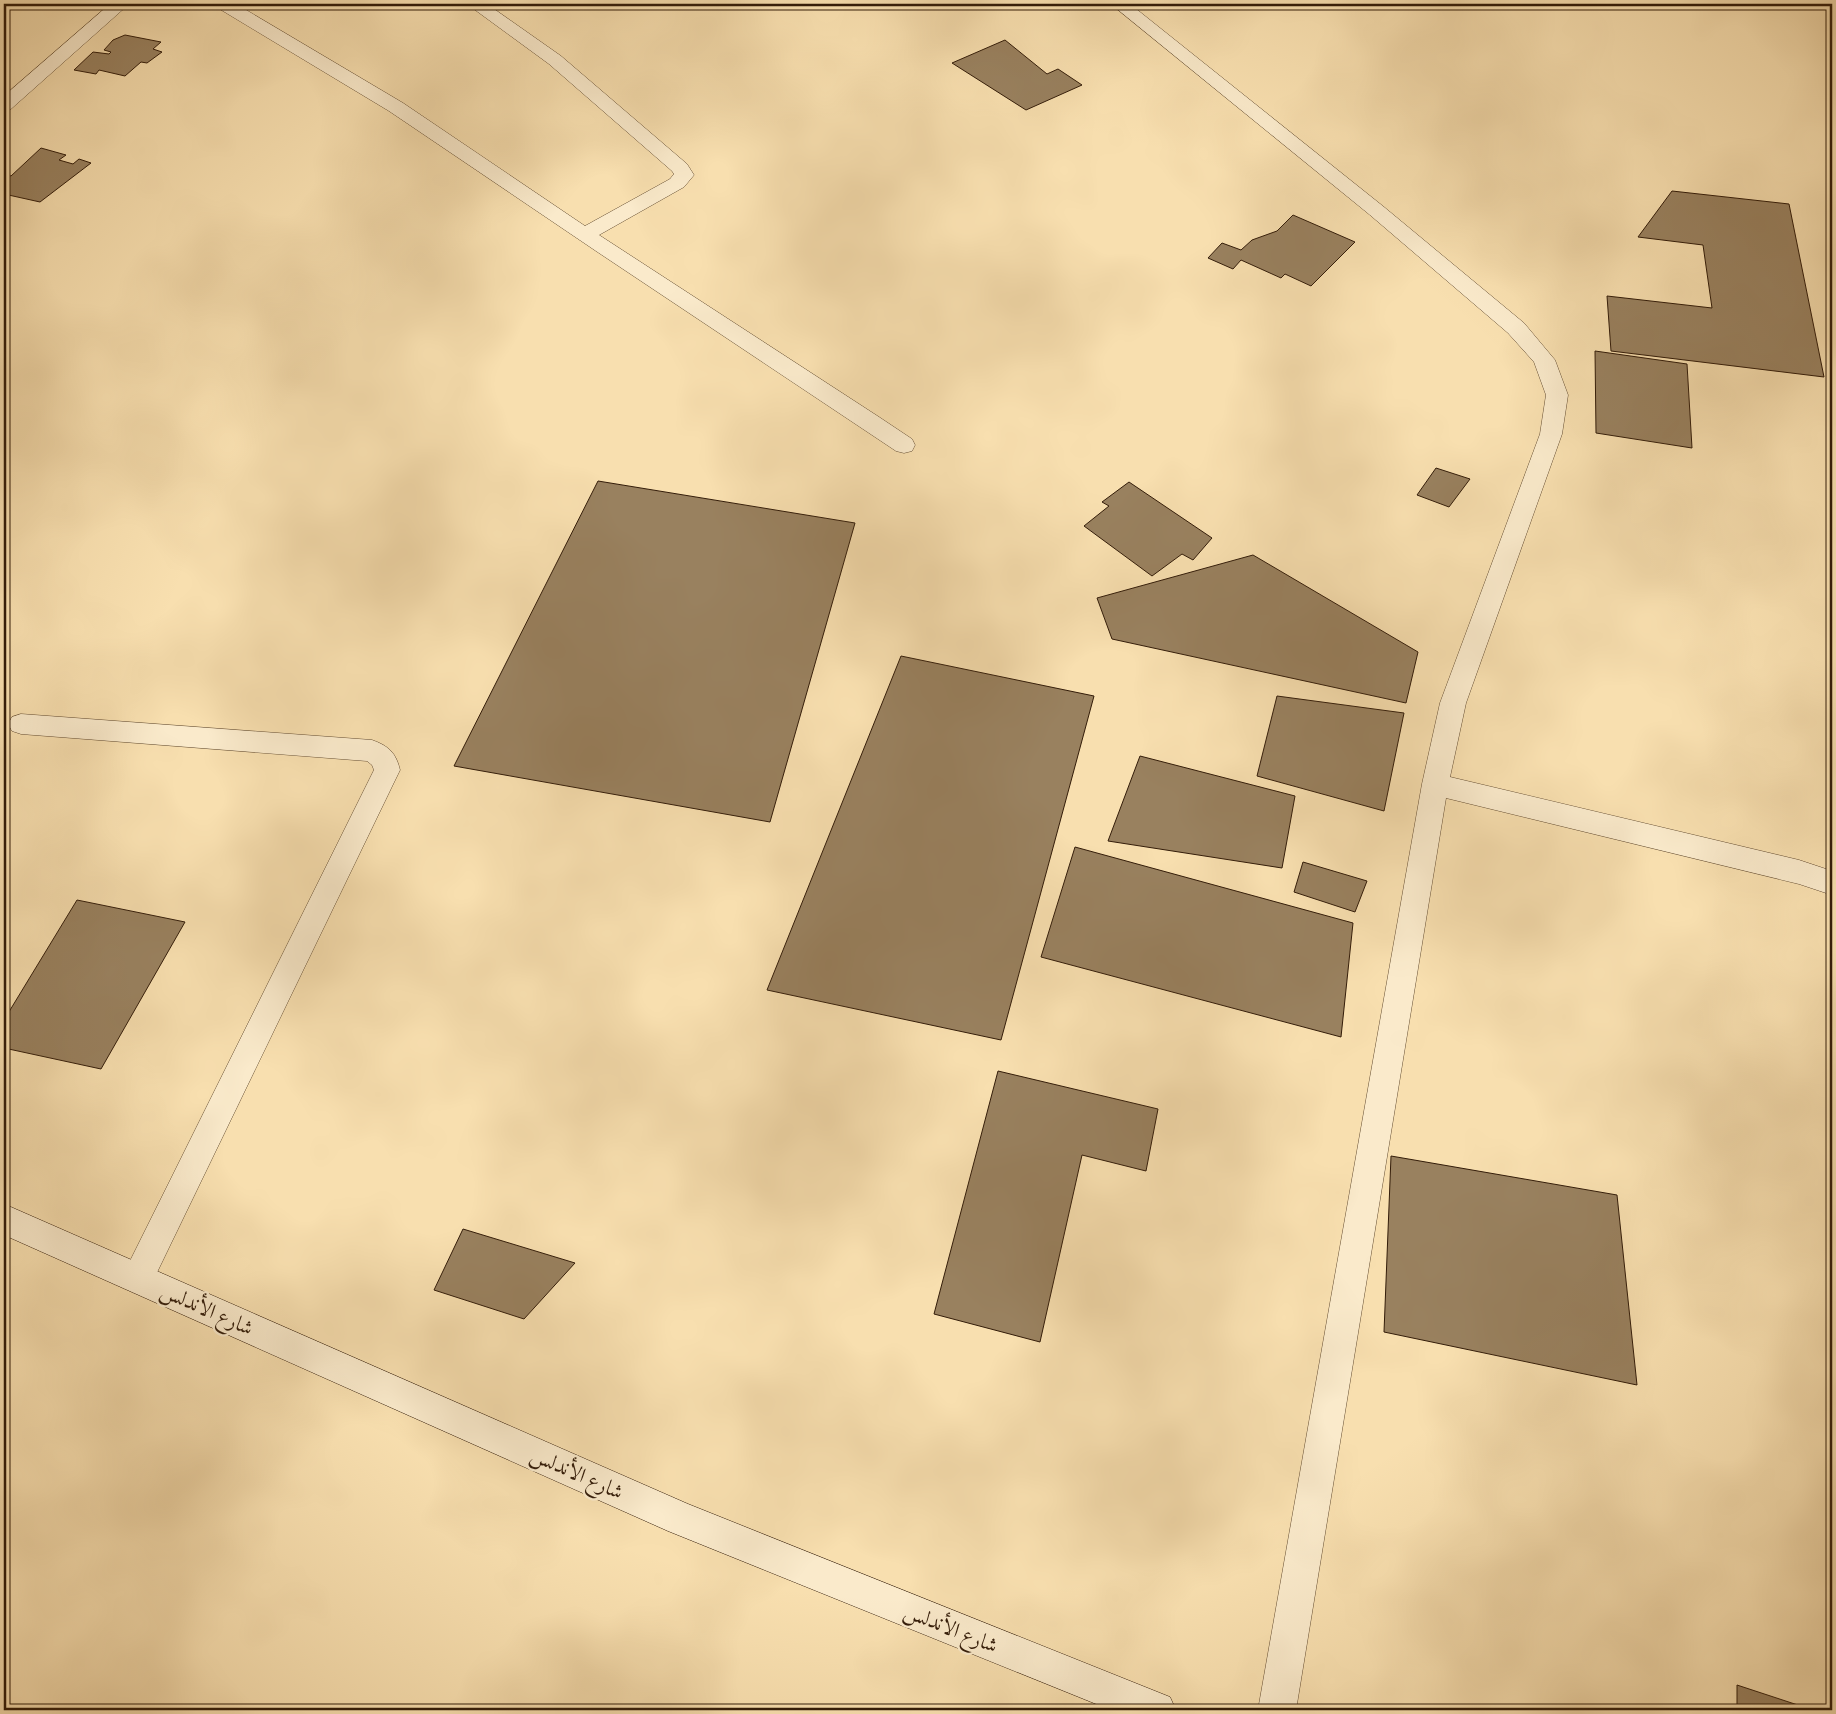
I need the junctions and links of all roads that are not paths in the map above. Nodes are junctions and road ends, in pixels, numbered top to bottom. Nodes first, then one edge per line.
1 (120, 4) edge
2 (224, 4) edge
3 (476, 4) edge
4 (1120, 4) edge
5 (4, 105) edge
6 (584, 234) junction
7 (904, 445) dead end
8 (21, 724) dead end
9 (1435, 784) junction
10 (1832, 883) edge
11 (4, 1219) edge
12 (138, 1278) junction
13 (1157, 1710) edge
14 (1277, 1710) edge

1 - 5 street
2 - 6 street
3 - 6 street
4 - 9 street
6 - 7 street
8 - 12 street
9 - 10 street
9 - 14 street
11 - 12 street, شارع الأندلس
12 - 13 street, شارع الأندلس

